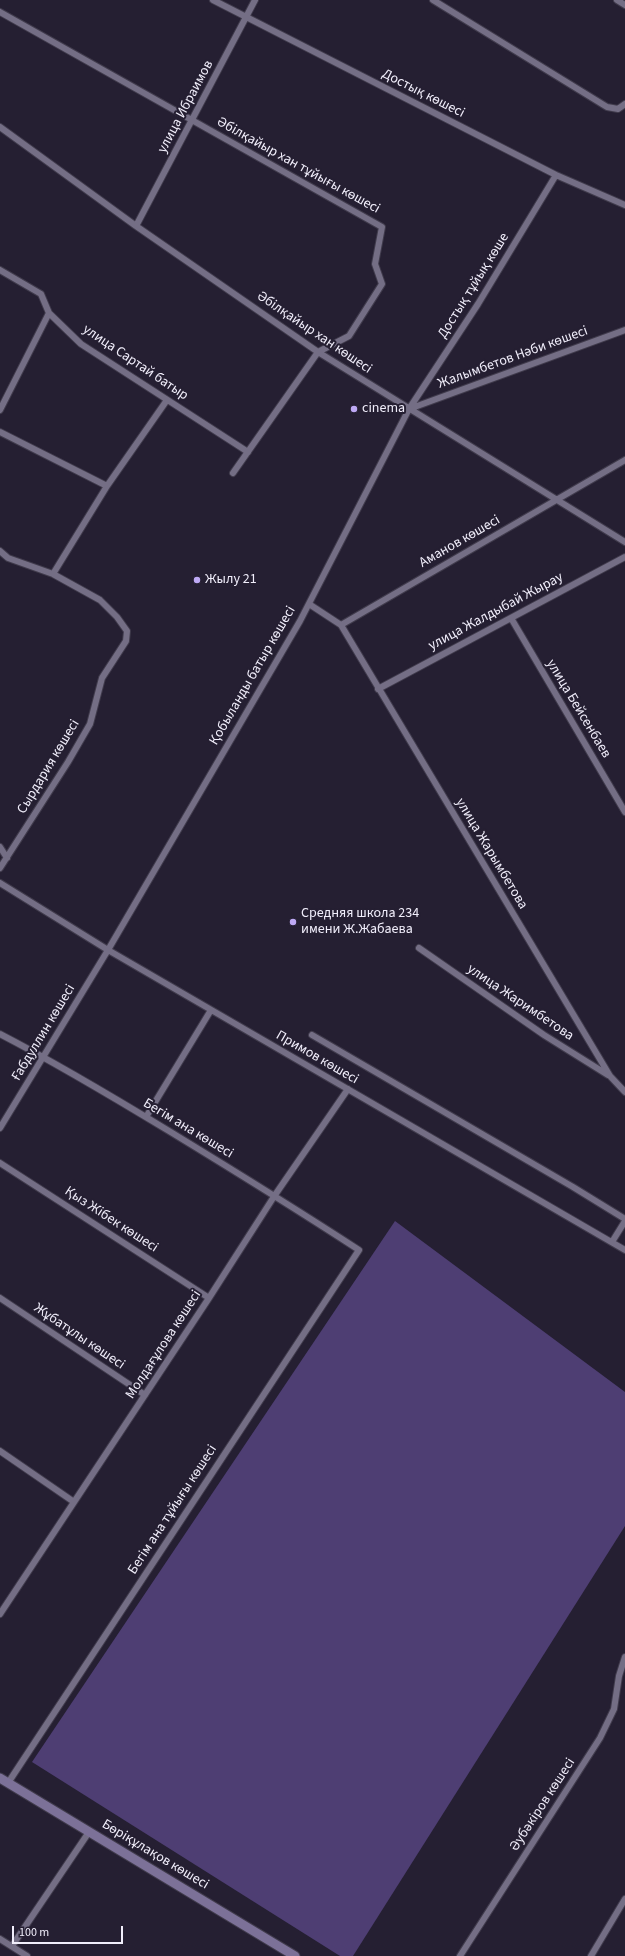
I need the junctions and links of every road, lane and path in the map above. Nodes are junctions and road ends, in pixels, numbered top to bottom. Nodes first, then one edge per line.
1 (213, 0) edge
2 (255, 0) edge
3 (433, 0) edge
4 (617, 0) edge
5 (625, 5) edge
6 (0, 12) edge
7 (246, 18) junction
8 (625, 104) edge
9 (192, 121) junction
10 (0, 127) edge
11 (556, 175) junction
12 (625, 205) edge
13 (136, 226) junction
14 (0, 270) edge
15 (48, 313) junction
16 (625, 330) edge
17 (318, 352) junction
18 (167, 400) junction
19 (409, 409) junction
20 (0, 410) edge
21 (0, 432) edge
22 (248, 452) junction
23 (625, 460) edge
24 (233, 473) dead end
25 (107, 486) junction
26 (555, 500) junction
27 (625, 542) edge
28 (0, 550) edge
29 (625, 557) edge
30 (53, 574) junction
31 (309, 604) junction
32 (511, 618) junction
33 (341, 625) junction
34 (378, 689) junction
35 (625, 812) edge
36 (0, 847) edge
37 (7, 858) junction
38 (0, 868) edge
39 (0, 883) edge
40 (419, 948) dead end
41 (108, 950) junction
42 (211, 1010) junction
43 (0, 1034) edge
44 (312, 1035) dead end
45 (44, 1056) junction
46 (610, 1076) junction
47 (348, 1089) junction
48 (625, 1092) edge
49 (146, 1117) junction
50 (0, 1128) edge
51 (0, 1163) edge
52 (275, 1195) junction
53 (625, 1220) edge
54 (612, 1242) junction
55 (359, 1250) joint
56 (625, 1250) edge
57 (0, 1298) edge
58 (209, 1298) junction
59 (145, 1396) junction
60 (0, 1451) edge
61 (74, 1502) junction
62 (0, 1613) edge
63 (625, 1657) edge
64 (4, 1780) edge
65 (89, 1832) junction
66 (625, 1899) edge
67 (0, 1939) edge
68 (12, 1946) junction
69 (27, 1956) edge
70 (295, 1956) edge
71 (460, 1956) edge
72 (591, 1956) edge

1 - 7 street, Достық көшесі
2 - 7 street, улица Ибраимов
3 - 8 street
4 - 5 street
6 - 9 street, Әбілқайыр хан тұйығы көшесі
7 - 9 street, улица Ибраимов
7 - 11 street, Достық көшесі
9 - 13 street, улица Ибраимов
9 - 17 street, Әбілқайыр хан тұйығы көшесі
10 - 13 street, Әбілқайыр хан көшесі
11 - 12 street, Достық көшесі
11 - 19 street, Достық тұйық көше
13 - 17 street, Әбілқайыр хан көшесі
14 - 15 street, улица Сартай батыр
15 - 18 street, улица Сартай батыр
15 - 20 street
16 - 19 street, Жалымбетов Нәби көшесі
17 - 19 street, Әбілқайыр хан көшесі
17 - 22 street, Әбілқайыр хан тұйығы көшесі
18 - 22 street, улица Сартай батыр
18 - 25 street
19 - 26 street, Әбілқайыр хан көшесі
19 - 31 street, Қобыланды батыр көшесі
21 - 25 street
22 - 24 street, Әбілқайыр хан тұйығы көшесі
23 - 26 street, Аманов көшесі
25 - 30 street
26 - 27 street, Әбілқайыр хан көшесі
26 - 33 street, Аманов көшесі
28 - 30 street
29 - 32 street, улица Жалдыбай Жырау
30 - 37 street, Сырдария көшесі
31 - 33 street
31 - 41 street, Қобыланды батыр көшесі
32 - 34 street, улица Жалдыбай Жырау
32 - 35 street, улица Бейсенбаев
33 - 34 street, улица Жарымбетова
34 - 46 street, улица Жарымбетова
36 - 37 street
37 - 38 street, Сырдария көшесі
39 - 41 street, Примов көшесі
40 - 46 street, улица Жаримбетова
41 - 42 street, Примов көшесі
41 - 45 street, Ғабдуллин көшесі
42 - 47 street, Примов көшесі
42 - 49 street
43 - 45 street, Бегім ана көшесі
44 - 53 street
45 - 49 street, Бегім ана көшесі
45 - 50 street, Ғабдуллин көшесі
46 - 48 street, улица Жарымбетова
47 - 52 street, Молдағұлова көшесі
47 - 54 street, Примов көшесі
49 - 52 street, Бегім ана көшесі
51 - 58 street, Қыз Жібек көшесі
52 - 55 street, Бегім ана көшесі
52 - 58 street, Молдағұлова көшесі
53 - 54 street
54 - 56 street, Примов көшесі
55 - 64 street, Бегім ана тұйығы көшесі
57 - 59 street, Жұбатұлы көшесі
58 - 59 street, Молдағұлова көшесі
59 - 61 street, Молдағұлова көшесі
60 - 61 street
61 - 62 street, Молдағұлова көшесі
63 - 71 street, Әубәкіров көшесі
64 - 65 street, Бөріқұлақов көшесі
65 - 68 street
65 - 70 street, Бөріқұлақов көшесі
66 - 72 street
67 - 68 street
68 - 69 street

